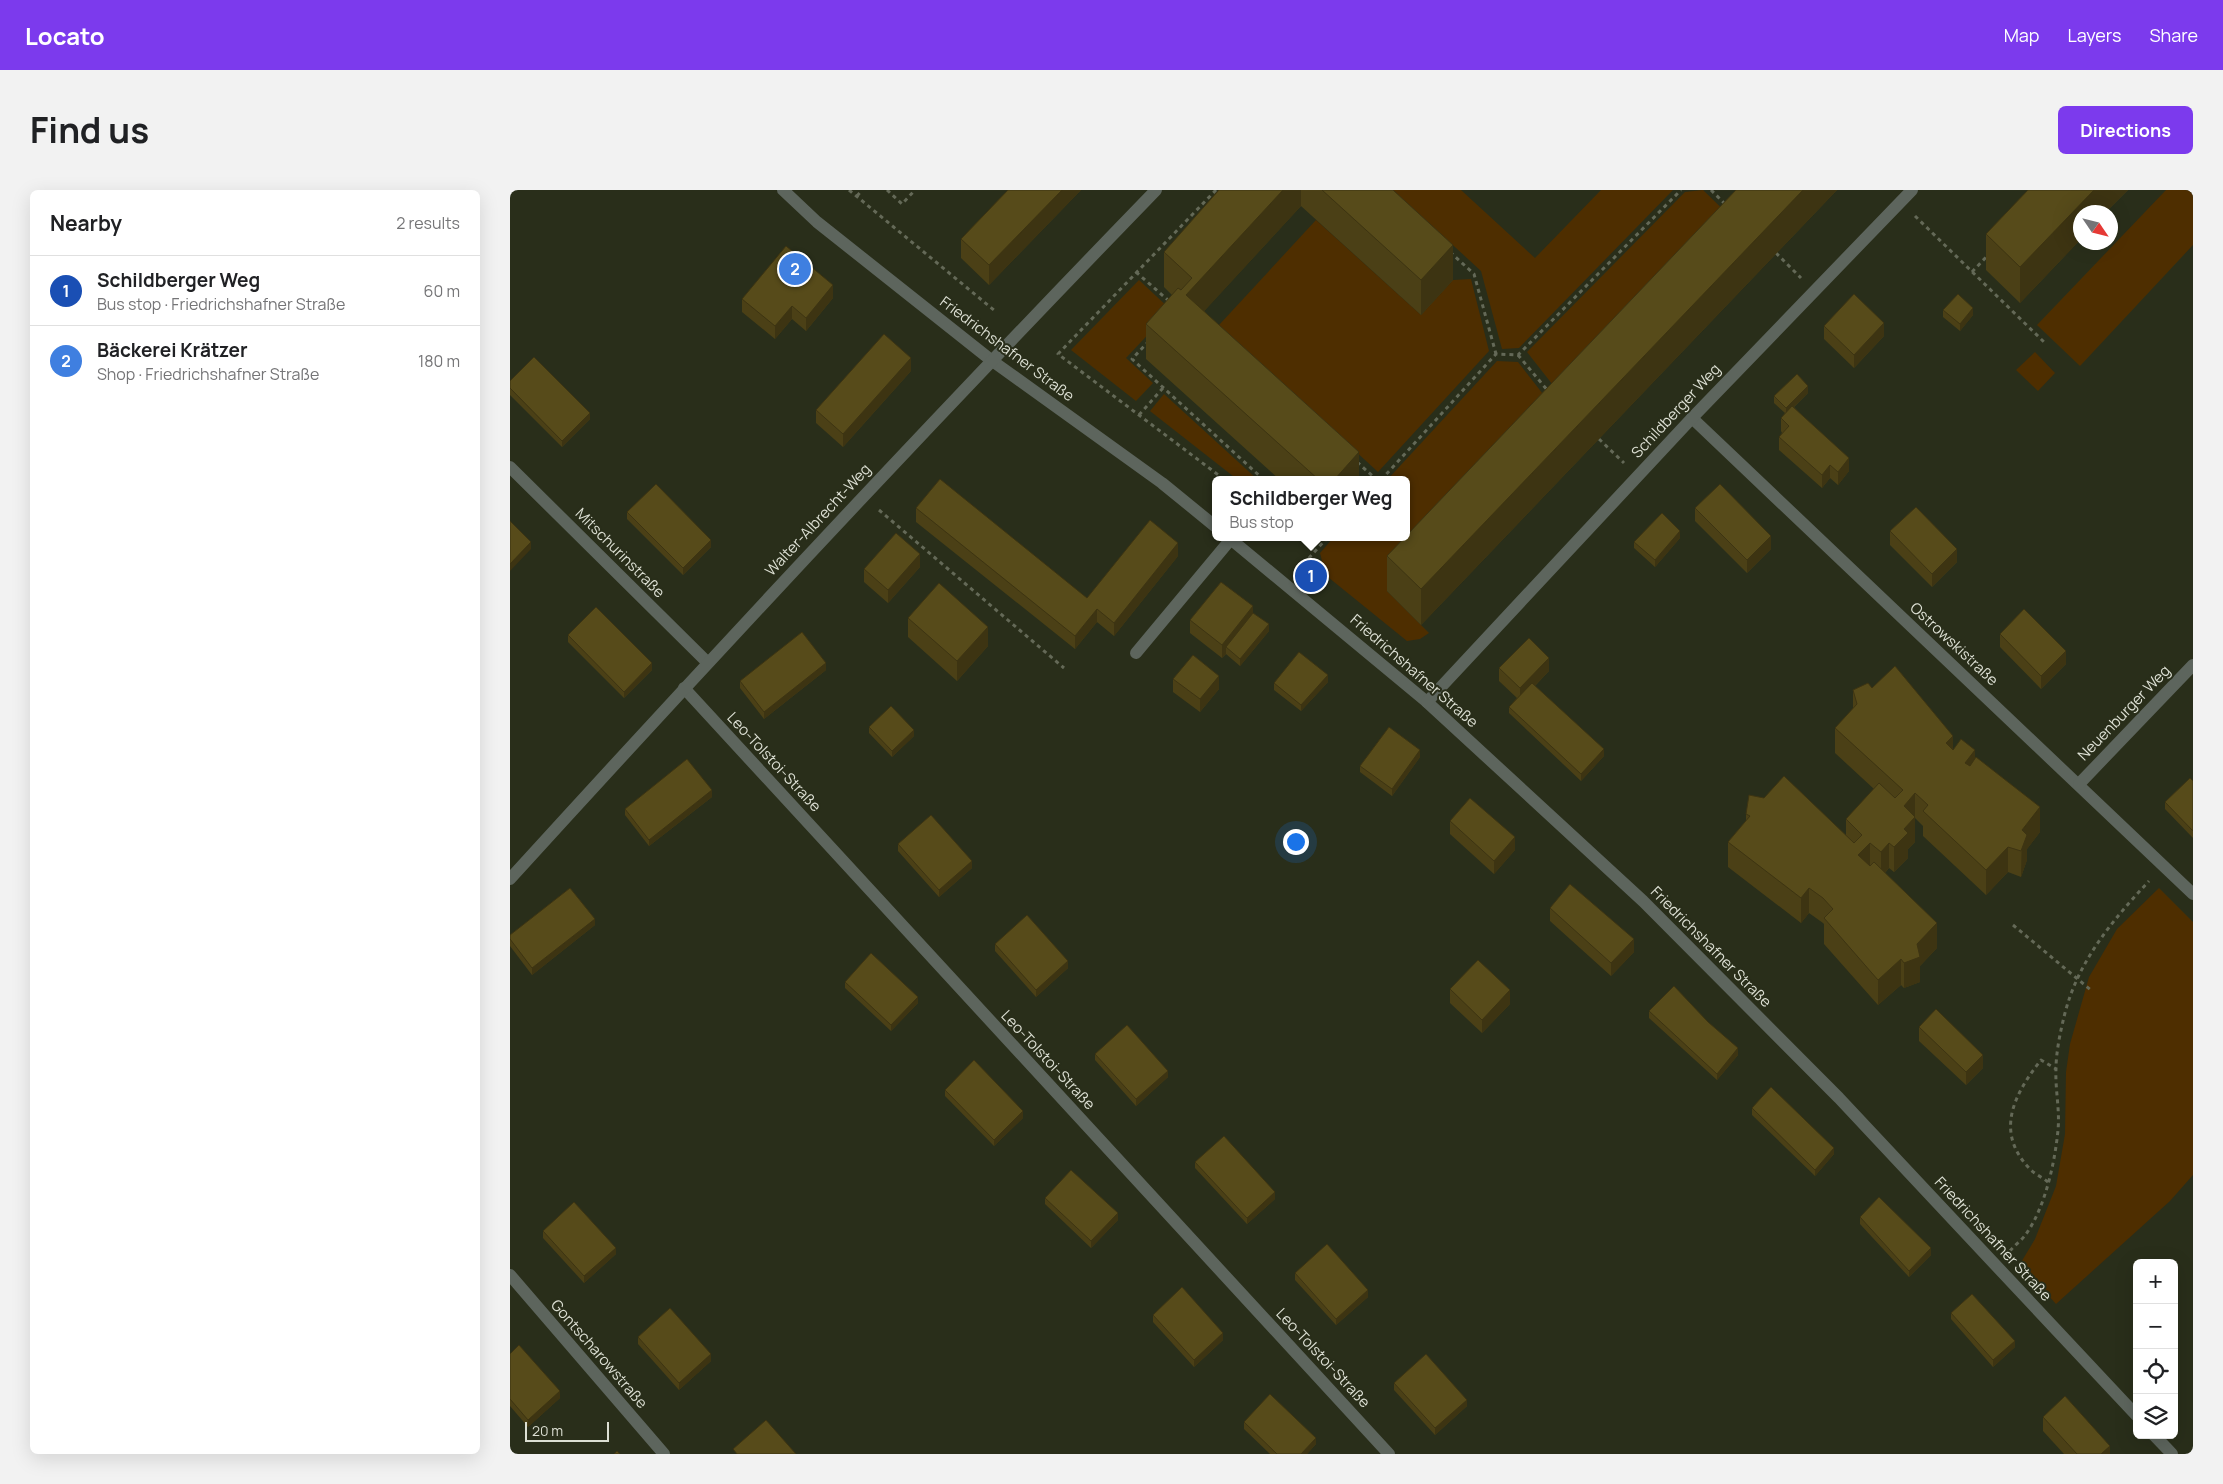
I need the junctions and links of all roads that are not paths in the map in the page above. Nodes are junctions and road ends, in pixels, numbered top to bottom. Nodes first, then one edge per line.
1 (783, 190) edge
2 (1156, 190) edge
3 (1912, 190) edge
4 (991, 360) junction
5 (1692, 418) junction
6 (510, 467) edge
7 (1212, 524) edge
8 (1228, 541) edge
9 (1234, 541) edge
10 (1136, 653) dead end
11 (707, 662) junction
12 (2193, 665) edge
13 (684, 688) junction
14 (1427, 702) junction
15 (2079, 784) junction
16 (510, 879) edge
17 (2193, 894) edge
18 (510, 1275) edge
19 (2133, 1412) edge
20 (2158, 1439) edge
21 (664, 1454) edge
22 (1389, 1454) edge
23 (2172, 1454) edge

1 - 4 street, Friedrichshafner Straße
2 - 4 street, Walter-Albrecht-Weg
3 - 5 street, Schildberger Weg
4 - 7 street, Friedrichshafner Straße
4 - 11 street, Walter-Albrecht-Weg
5 - 14 street, Schildberger Weg
5 - 15 street, Ostrowskistraße
6 - 11 street, Mitschurinstraße
8 - 10 street
9 - 14 street, Friedrichshafner Straße
11 - 13 street, Walter-Albrecht-Weg
12 - 15 street, Neuenburger Weg
13 - 16 street, Walter-Albrecht-Weg
13 - 22 street, Leo-Tolstoi-Straße
14 - 19 street, Friedrichshafner Straße
15 - 17 street, Ostrowskistraße
18 - 21 street, Gontscharowstraße
20 - 23 street

